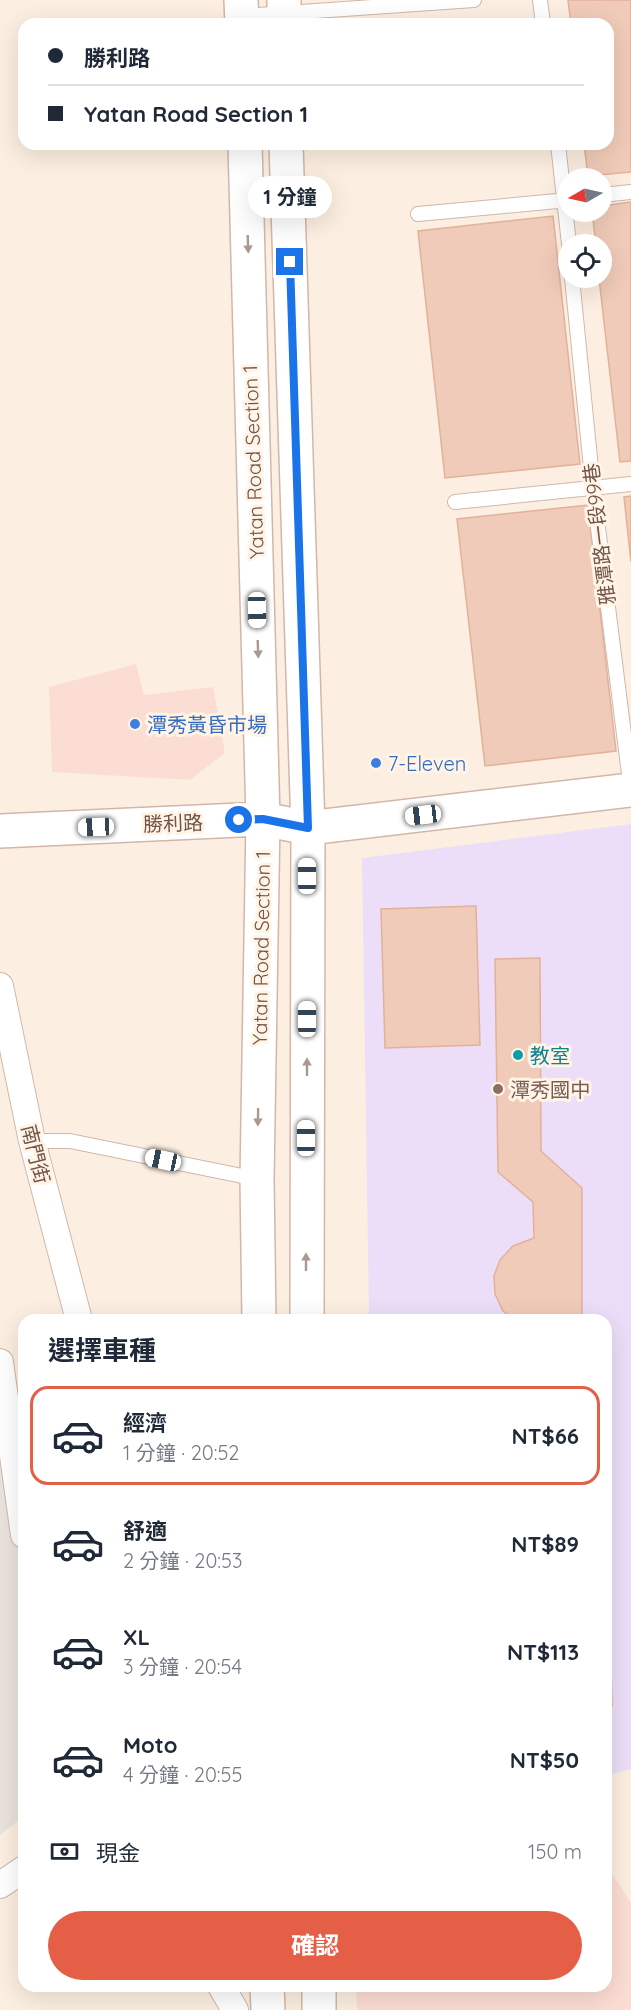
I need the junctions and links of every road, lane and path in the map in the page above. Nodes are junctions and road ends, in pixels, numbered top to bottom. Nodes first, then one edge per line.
1 (474, 0) edge
2 (540, 0) edge
3 (241, 13) edge
4 (284, 13) edge
5 (542, 18) edge
6 (245, 150) edge
7 (286, 150) edge
8 (559, 150) edge
9 (562, 168) edge
10 (631, 192) edge
11 (612, 194) edge
12 (558, 201) edge
13 (418, 214) dead end
14 (573, 288) edge
15 (631, 484) edge
16 (592, 488) junction
17 (454, 502) dead end
18 (631, 790) edge
19 (263, 819) junction
20 (308, 828) junction
21 (0, 831) edge
22 (0, 986) edge
23 (32, 1141) junction
24 (257, 1179) junction
25 (78, 1314) edge
26 (259, 1314) edge
27 (307, 1314) edge
28 (0, 1362) edge
29 (18, 1492) edge
30 (18, 1873) edge
31 (0, 1885) edge
32 (224, 1992) edge
33 (267, 1992) edge
34 (319, 1992) edge
35 (234, 2010) edge
36 (268, 2010) edge
37 (319, 2010) edge

1 - 4 lane
2 - 5 lane
3 - 4 lane
6 -> 19 street, Yatan Road Section 1
7 - 20 street
8 - 9 lane
10 - 11 lane
12 - 13 lane
14 - 16 lane, 雅潭路一段99巷
15 - 16 lane
16 - 17 lane
16 - 18 lane, 雅潭路一段99巷
18 - 20 street, 勝利路
19 - 20 street, 勝利路
19 - 21 street, 勝利路
19 -> 24 street, Yatan Road Section 1
27 -> 20 street
22 - 23 street, 南門街
23 - 24 lane
23 - 25 street, 南門街
24 - 26 street, Yatan Road Section 1
28 - 29 street
30 - 31 street
32 - 35 street
33 - 36 street
34 - 37 street

